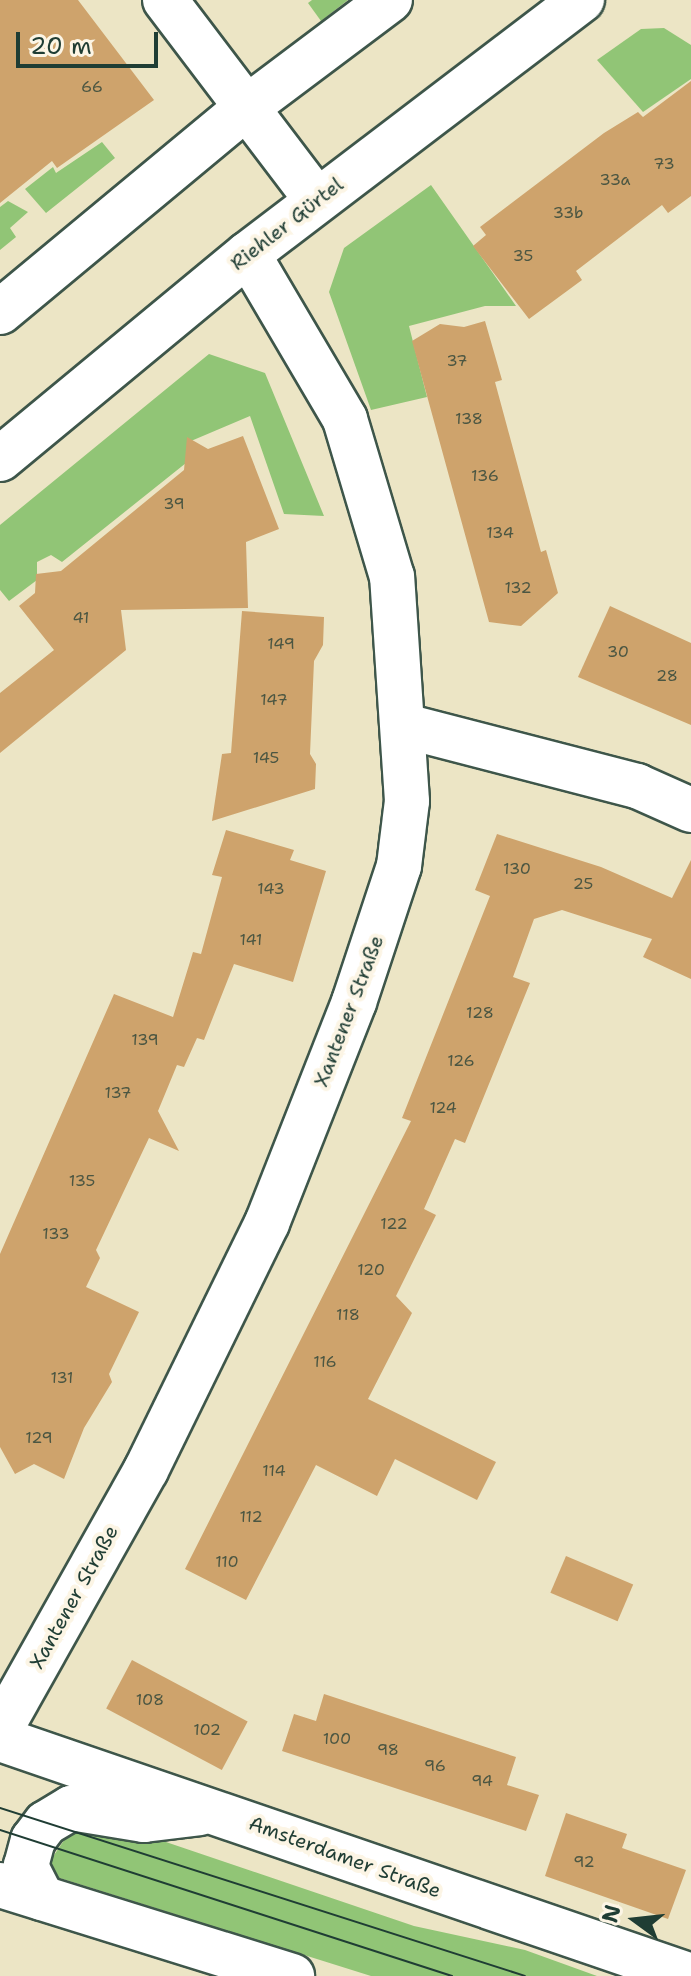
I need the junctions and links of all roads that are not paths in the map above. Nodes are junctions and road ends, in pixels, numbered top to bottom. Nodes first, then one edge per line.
1 (165, 0) edge
2 (390, 0) edge
3 (582, 0) edge
4 (246, 108) junction
5 (317, 200) junction
6 (248, 254) junction
7 (0, 312) edge
8 (0, 459) edge
9 (405, 726) junction
10 (691, 810) edge
11 (0, 1730) edge
12 (0, 1739) edge
13 (214, 1812) junction
14 (0, 1885) edge
15 (42, 1898) junction
16 (292, 1976) edge
17 (691, 1976) edge

1 - 4 street
2 - 4 street
3 - 5 street, Riehler Gürtel
4 - 5 street
4 - 7 street
5 - 6 street, Riehler Gürtel
6 - 8 street, Riehler Gürtel
6 - 9 street, Xantener Straße
9 - 10 street
9 - 11 street, Xantener Straße
12 - 13 street, Amsterdamer Straße
13 - 15 street
13 - 17 street, Amsterdamer Straße
14 - 15 street
15 - 16 street

